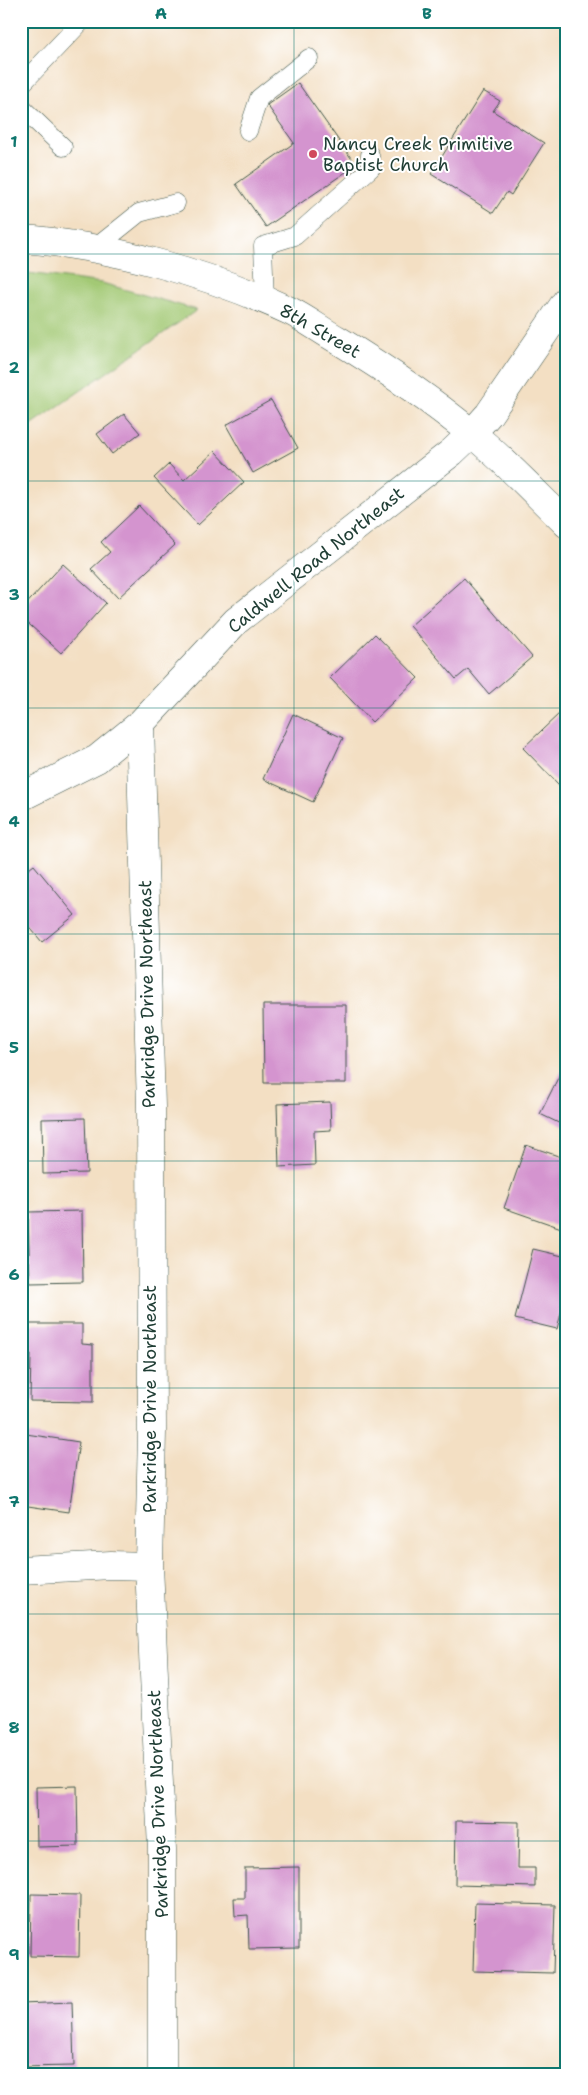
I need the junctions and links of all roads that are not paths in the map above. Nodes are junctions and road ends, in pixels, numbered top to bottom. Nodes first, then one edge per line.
1 (82, 21) edge
2 (308, 58) dead end
3 (21, 85) edge
4 (21, 107) edge
5 (248, 131) dead end
6 (63, 148) dead end
7 (370, 155) dead end
8 (176, 203) dead end
9 (21, 239) edge
10 (94, 249) junction
11 (567, 300) edge
12 (265, 301) junction
13 (472, 434) junction
14 (567, 524) edge
15 (140, 724) junction
16 (21, 797) edge
17 (148, 1566) junction
18 (21, 1570) edge
19 (162, 2074) edge

1 - 3 lane
2 - 5 lane
4 - 6 lane
7 - 12 lane
8 - 10 lane
9 - 10 street, 8th Street
10 - 12 street, 8th Street
11 - 13 street, Caldwell Road Northeast
12 - 13 street, 8th Street
13 - 14 street, 8th Street
13 - 15 street, Caldwell Road Northeast
15 - 16 street, Caldwell Road Northeast
15 - 17 street, Parkridge Drive Northeast
17 - 18 street
17 - 19 street, Parkridge Drive Northeast

